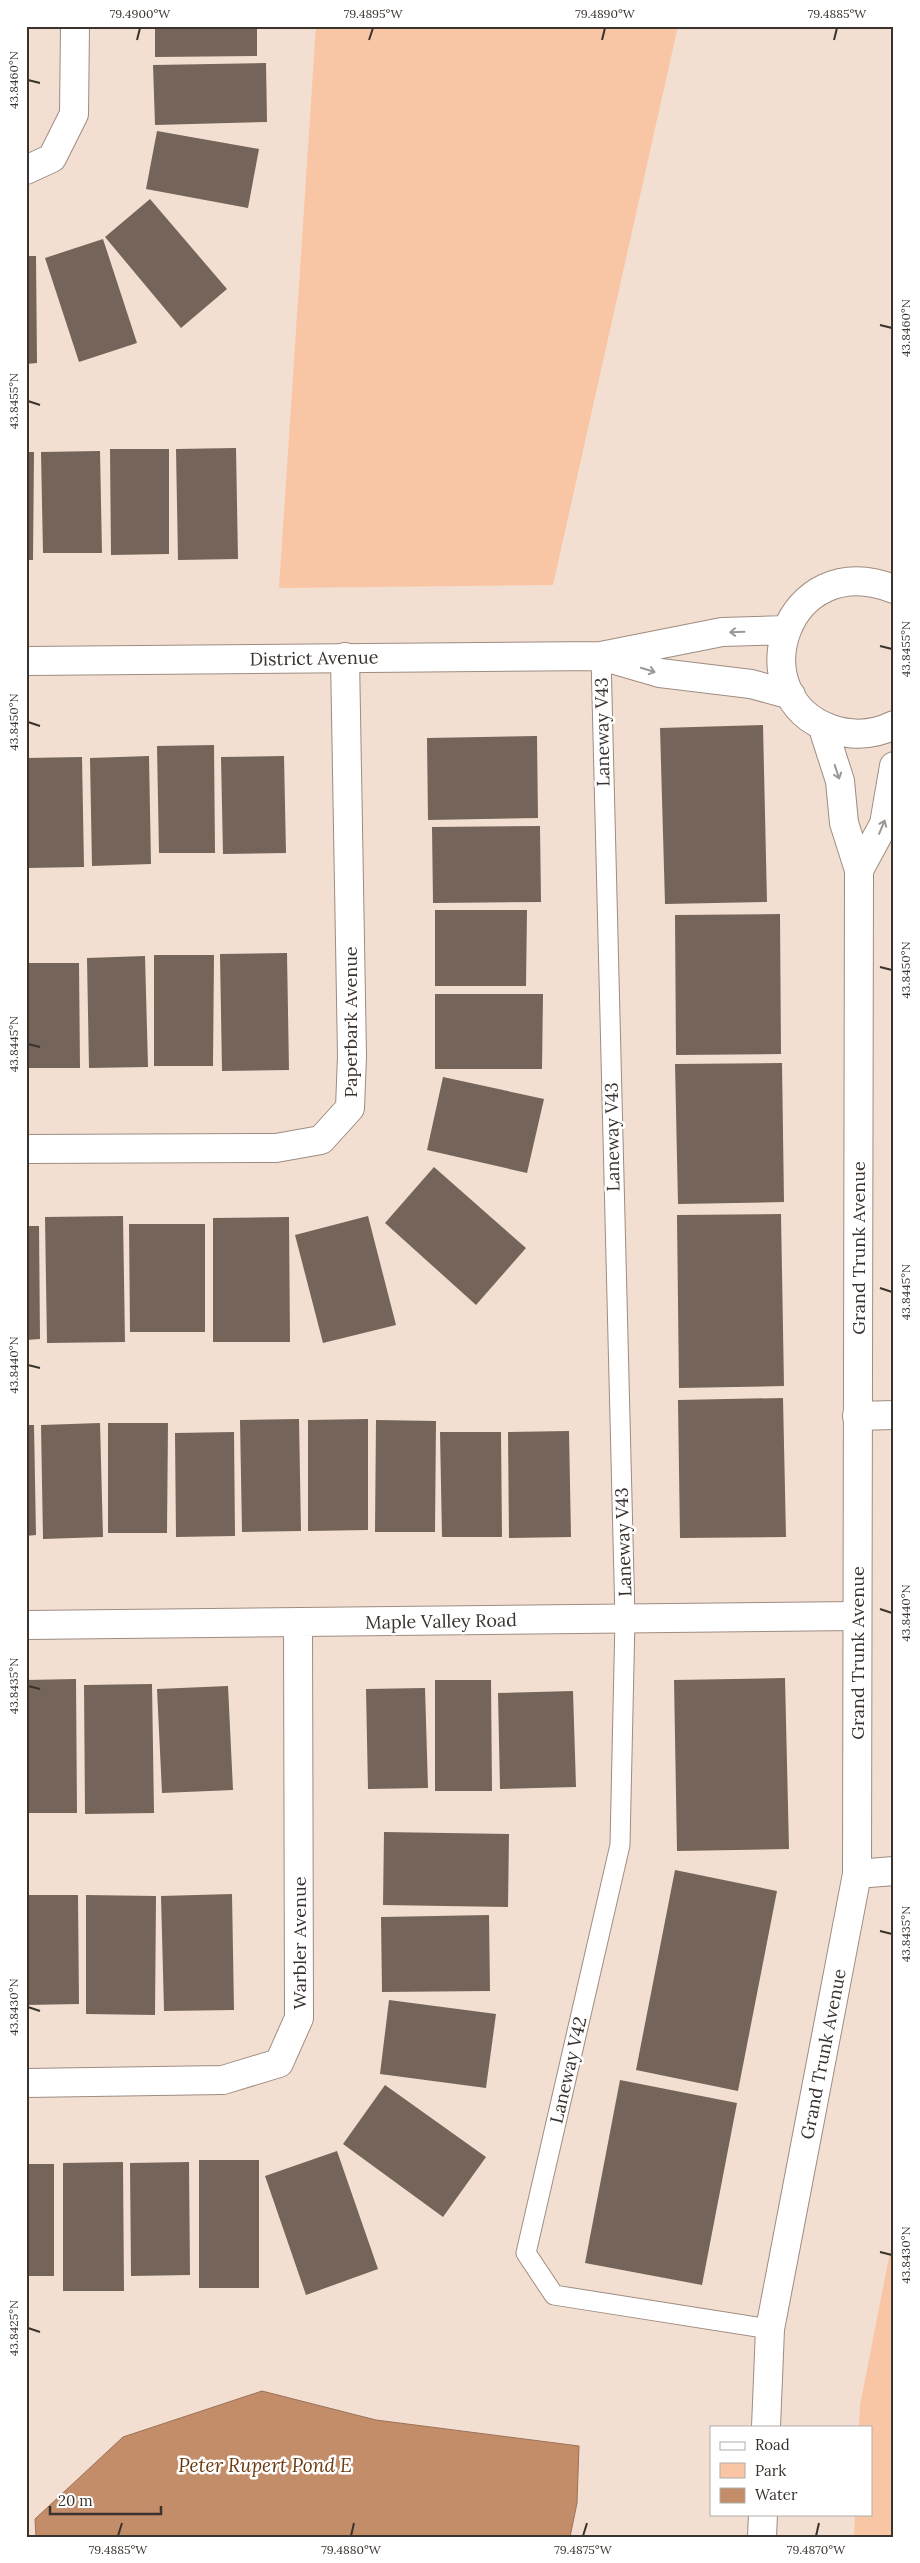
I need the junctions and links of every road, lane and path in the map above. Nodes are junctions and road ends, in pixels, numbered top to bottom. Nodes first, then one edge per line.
1 (75, 26) edge
2 (26, 170) edge
3 (894, 589) edge
4 (786, 630) junction
5 (601, 656) junction
6 (345, 658) junction
7 (26, 661) edge
8 (791, 695) junction
9 (822, 725) junction
10 (894, 725) edge
11 (894, 766) edge
12 (859, 870) junction
13 (26, 1149) edge
14 (894, 1415) edge
15 (857, 1416) junction
16 (857, 1616) junction
17 (625, 1619) junction
18 (298, 1623) junction
19 (26, 1625) edge
20 (894, 1871) edge
21 (857, 1874) junction
22 (26, 2083) edge
23 (770, 2329) junction
24 (766, 2426) edge
25 (763, 2516) edge
26 (762, 2537) edge

1 - 2 street
3 - 4 street
4 -> 5 street, District Avenue
4 - 8 street
5 - 6 street, District Avenue
5 -> 8 street, District Avenue
5 - 17 lane, Laneway V43
6 - 7 street, District Avenue
6 - 13 street, Paperbark Avenue
8 - 9 street
9 - 10 street
9 -> 12 street, Grand Trunk Avenue
12 -> 11 street, Grand Trunk Avenue
12 - 15 street, Grand Trunk Avenue
14 - 15 street
15 - 16 street, Grand Trunk Avenue
16 - 17 street, Maple Valley Road
16 - 21 street, Grand Trunk Avenue
17 - 18 street, Maple Valley Road
17 - 23 lane, Laneway V42
18 - 19 street, Maple Valley Road
18 - 22 street, Warbler Avenue
20 - 21 street
21 - 23 street, Grand Trunk Avenue
23 - 24 street, Grand Trunk Avenue
25 - 26 street

